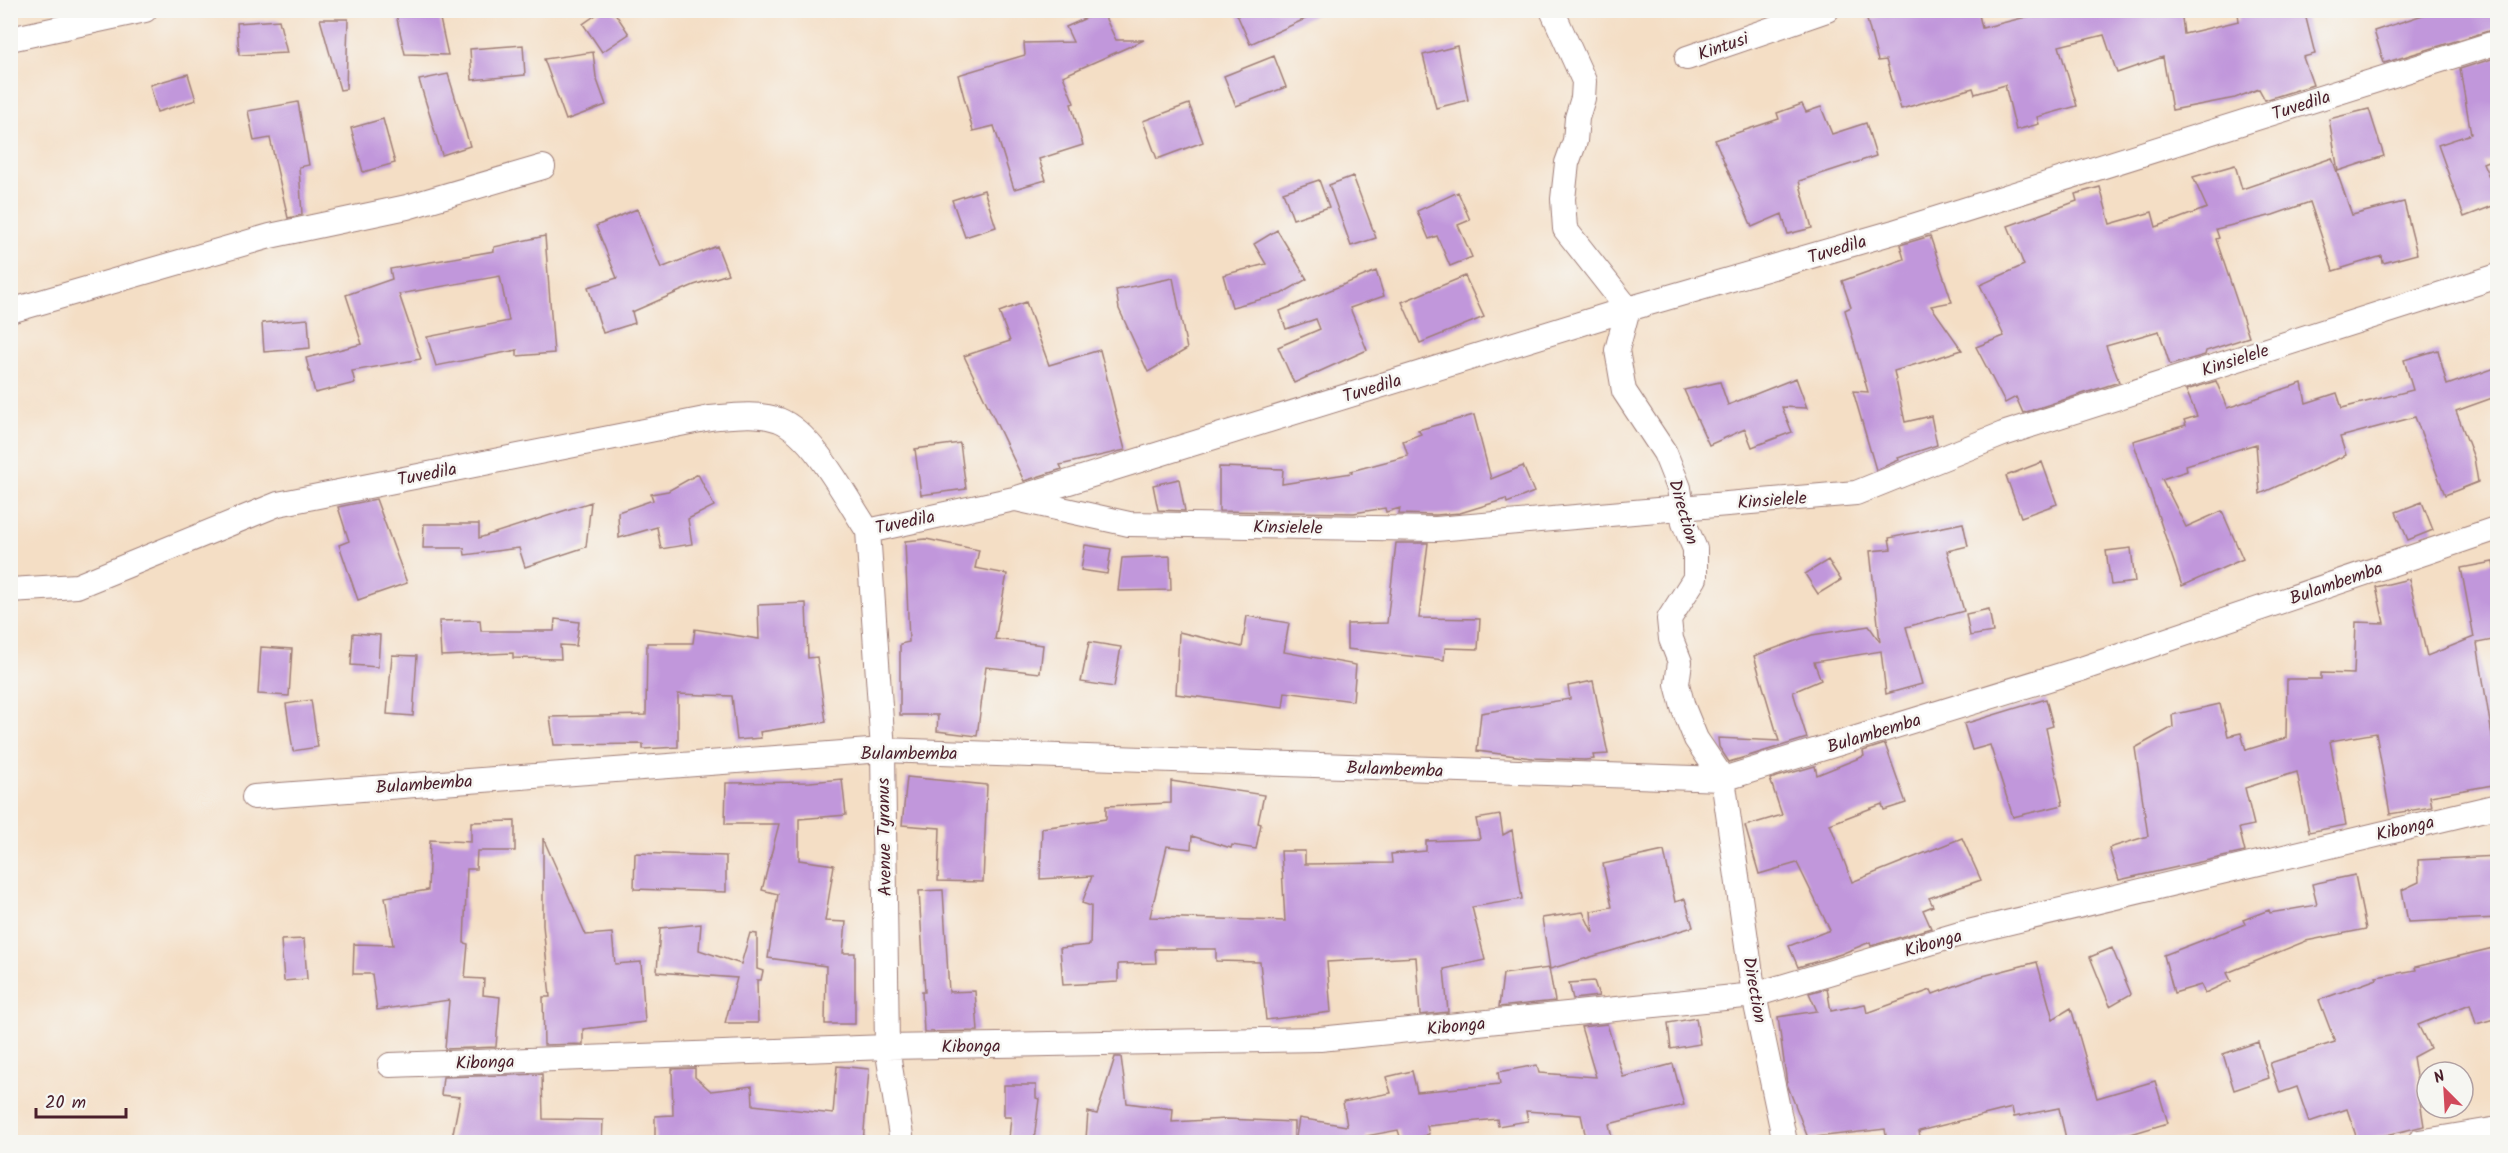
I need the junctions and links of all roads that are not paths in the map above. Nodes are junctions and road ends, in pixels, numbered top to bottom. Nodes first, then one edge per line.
1 (145, 10) edge
2 (1552, 10) edge
3 (1827, 10) edge
4 (10, 39) edge
5 (2498, 42) edge
6 (1687, 58) dead end
7 (543, 167) dead end
8 (2498, 276) edge
9 (1628, 309) junction
10 (10, 311) edge
11 (1014, 499) junction
12 (1682, 506) junction
13 (2498, 528) edge
14 (868, 531) junction
15 (10, 590) edge
16 (883, 750) junction
17 (1723, 779) junction
18 (254, 797) dead end
19 (2498, 806) edge
20 (1754, 995) junction
21 (887, 1047) junction
22 (390, 1065) dead end
23 (2498, 1130) edge
24 (902, 1143) edge
25 (1785, 1143) edge
26 (2419, 1143) edge

1 - 4 street
2 - 9 street
3 - 6 street, Kintusi
5 - 9 street, Tuvedila
7 - 10 street
8 - 12 street, Kinsielele
9 - 11 street, Tuvedila
9 - 12 street, Direction
11 - 12 street, Kinsielele
11 - 14 street, Tuvedila
12 - 17 street, Direction
13 - 17 street, Bulambemba
14 - 15 street, Tuvedila
14 - 16 street, Avenue Tyranus
16 - 17 street, Bulambemba
16 - 18 street, Bulambemba
16 - 21 street, Avenue Tyranus
17 - 20 street, Direction
19 - 20 street, Kibonga
20 - 21 street, Kibonga
20 - 25 street, Direction
21 - 22 street, Kibonga
21 - 24 street, Avenue Tyranus
23 - 26 street

